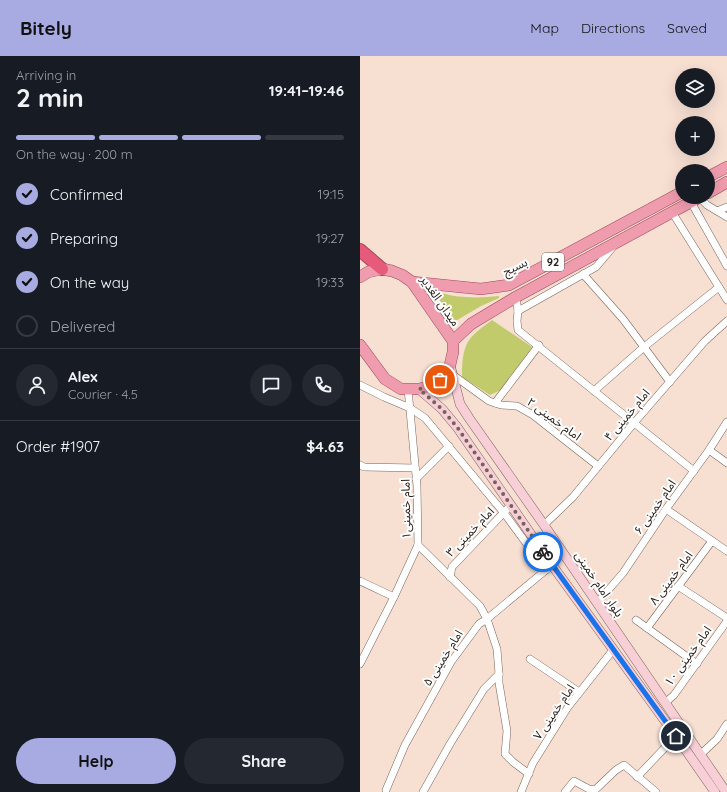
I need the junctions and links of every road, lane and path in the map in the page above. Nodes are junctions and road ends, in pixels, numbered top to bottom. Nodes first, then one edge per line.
1 (727, 167) edge
2 (715, 173) edge
3 (727, 182) edge
4 (715, 189) edge
5 (675, 196) edge
6 (687, 204) edge
7 (699, 204) edge
8 (705, 204) edge
9 (727, 207) edge
10 (717, 211) junction
11 (672, 212) junction
12 (727, 217) edge
13 (616, 243) junction
14 (360, 250) edge
15 (727, 266) edge
16 (382, 269) junction
17 (583, 274) junction
18 (360, 277) edge
19 (412, 282) junction
20 (509, 285) junction
21 (719, 287) junction
22 (516, 297) junction
23 (727, 300) edge
24 (518, 311) junction
25 (727, 321) edge
26 (453, 341) junction
27 (360, 345) edge
28 (538, 345) junction
29 (644, 347) junction
30 (451, 370) junction
31 (670, 382) junction
32 (360, 385) edge
33 (413, 389) junction
34 (594, 391) junction
35 (495, 403) junction
36 (410, 408) junction
37 (727, 422) edge
38 (634, 423) junction
39 (449, 446) junction
40 (709, 450) junction
41 (727, 463) edge
42 (360, 465) edge
43 (598, 466) junction
44 (416, 468) junction
45 (694, 470) junction
46 (416, 480) junction
47 (511, 505) junction
48 (666, 510) junction
49 (504, 513) junction
50 (544, 525) junction
51 (712, 541) junction
52 (418, 545) junction
53 (727, 551) edge
54 (549, 568) junction
55 (450, 577) junction
56 (360, 581) edge
57 (678, 586) junction
58 (394, 596) junction
59 (597, 603) junction
60 (727, 618) edge
61 (487, 619) junction
62 (636, 620) dead end
63 (727, 621) edge
64 (646, 628) junction
65 (613, 650) junction
66 (530, 659) dead end
67 (360, 664) edge
68 (697, 664) junction
69 (499, 674) junction
70 (579, 692) junction
71 (660, 695) junction
72 (651, 702) junction
73 (665, 703) junction
74 (727, 724) edge
75 (676, 736) junction
76 (700, 755) junction
77 (529, 774) junction
78 (637, 777) junction
79 (386, 790) dead end
80 (423, 792) edge
81 (520, 792) edge
82 (565, 792) edge
83 (656, 792) edge
84 (715, 792) edge
85 (726, 792) edge

1 - 2 main road
3 - 4 main road
5 - 20 main road, بسیج / 92
6 - 11 main road, 92
7 - 15 street
8 - 10 street
9 - 10 street
10 - 12 street
11 - 13 main road, 92
11 - 21 street
13 - 17 street
13 - 22 main road, 92
14 - 16 highway, 92
16 - 18 main road
16 - 19 main road, میدان الغدیر / 92
17 - 24 street
17 - 29 street
19 - 20 main road, بسیج / 92
19 - 26 main road, میدان الغدیر / 92
20 - 22 main road
21 - 23 street
21 - 29 street
22 - 24 street
22 - 26 main road, 92
24 - 28 street
25 - 31 street, امام خمینی ۴
26 - 30 main road, میدان الغدیر
27 - 33 main road
28 - 34 street
28 - 35 street
29 - 31 street
29 - 34 street
30 - 33 main road, میدان الغدیر
30 - 35 street, امام خمینی ۲
30 - 50 main road, بلوار امام خمینی
31 - 38 street, امام خمینی ۴
32 - 36 street
33 - 36 street, امام خمینی۱
33 - 47 main road
34 - 38 street
35 - 43 street, امام خمینی ۲
36 - 39 street
36 - 44 street, امام خمینی۱
37 - 40 street, امام خمینی ۶
38 - 43 street, امام خمینی ۴
38 - 45 street
39 - 46 street
39 - 49 street
40 - 41 street
40 - 45 street, امام خمینی ۶
42 - 44 street
43 - 50 street, امام خمینی ۴
44 - 46 street, امام خمینی۱
45 - 48 street, امام خمینی ۶
46 - 52 street, امام خمینی۱
47 - 49 street, امام خمینی ۳
47 - 54 main road
48 - 51 street
48 - 59 street, امام خمینی ۶
49 - 54 street
49 - 55 street, امام خمینی ۳
50 - 59 main road, بلوار امام خمینی
51 - 53 street
51 - 57 street, امام خمینی ۸
52 - 55 street
52 - 58 street, امام خمینی۱
54 - 61 street, امام خمینی ۵
54 - 65 main road
55 - 61 street
56 - 58 street
57 - 60 street
57 - 64 street, امام خمینی ۸
58 - 67 street, امام خمینی۱
59 - 71 main road, بلوار امام خمینی
61 - 69 street
61 - 79 street, امام خمینی ۵
62 - 64 street
63 - 68 street, امام خمینی ۱۰
64 - 68 street
65 - 70 street, امام خمینی ۷
65 - 72 main road
66 - 70 street
68 - 73 street, امام خمینی ۱۰
69 - 77 street
69 - 80 street
70 - 77 street, امام خمینی ۷
71 - 72 main road
71 - 73 main road, بلوار امام خمینی
72 - 75 main road
73 - 76 main road, بلوار امام خمینی
74 - 76 street
75 - 78 street
75 - 84 main road
76 - 85 main road, بلوار امام خمینی
77 - 81 street, امام خمینی ۷
78 - 82 street
78 - 83 street

